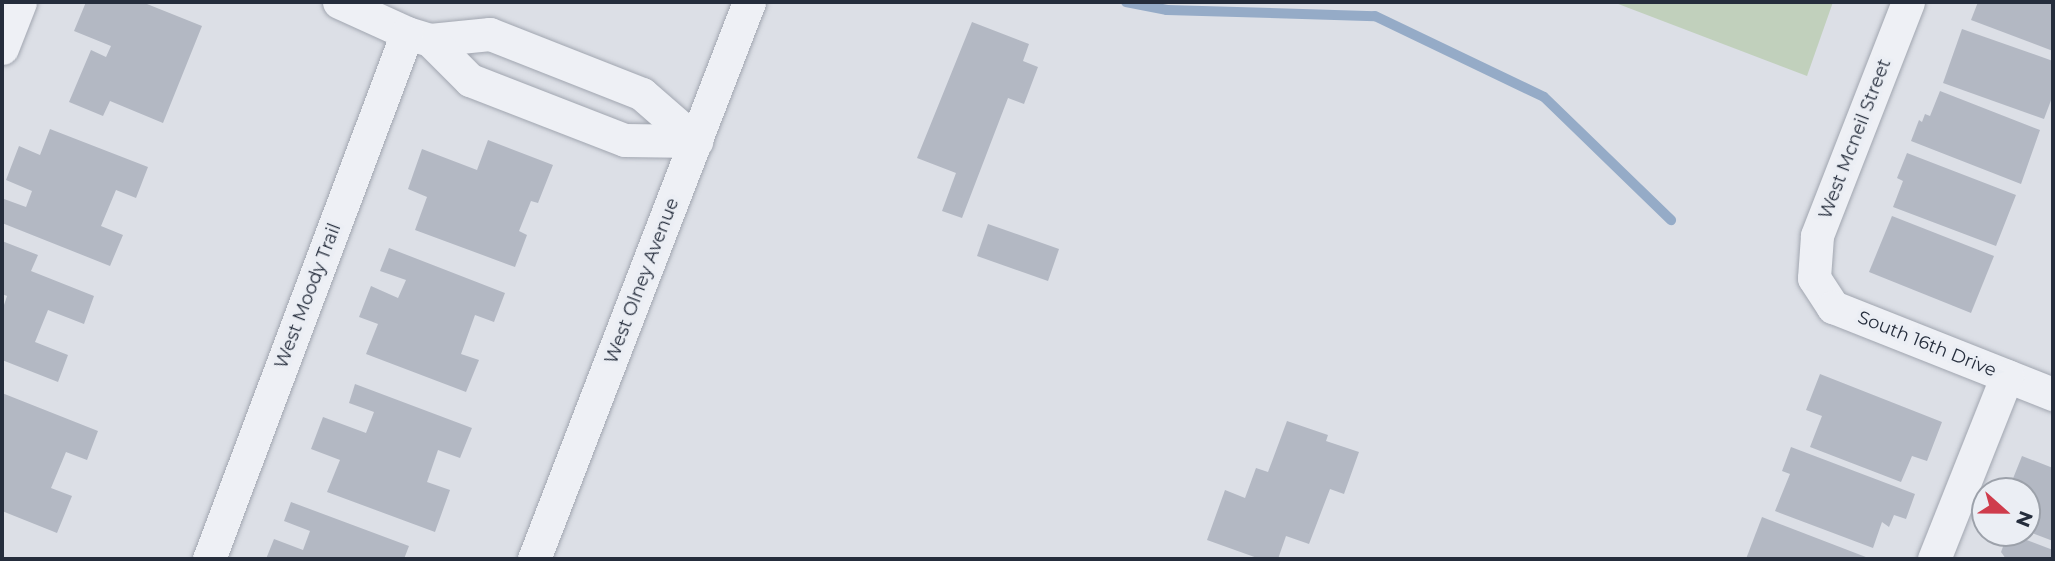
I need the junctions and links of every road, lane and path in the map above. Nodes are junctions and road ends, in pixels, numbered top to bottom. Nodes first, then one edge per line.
1 (20, 2) edge
2 (339, 2) edge
3 (749, 2) edge
4 (1908, 2) edge
5 (419, 37) junction
6 (2, 48) edge
7 (696, 141) junction
8 (1814, 278) joint
9 (2007, 376) junction
10 (2053, 394) edge
11 (209, 559) edge
12 (534, 559) edge
13 (1934, 559) edge

1 - 6 street
2 - 5 street
3 - 7 street, West Olney Avenue
4 - 8 street, West Mcneil Street
5 - 7 street
5 - 7 street
5 - 11 street, West Moody Trail
7 - 12 street, West Olney Avenue
8 - 9 street, South 16th Drive
9 - 10 street, South 16th Drive
9 - 13 street

